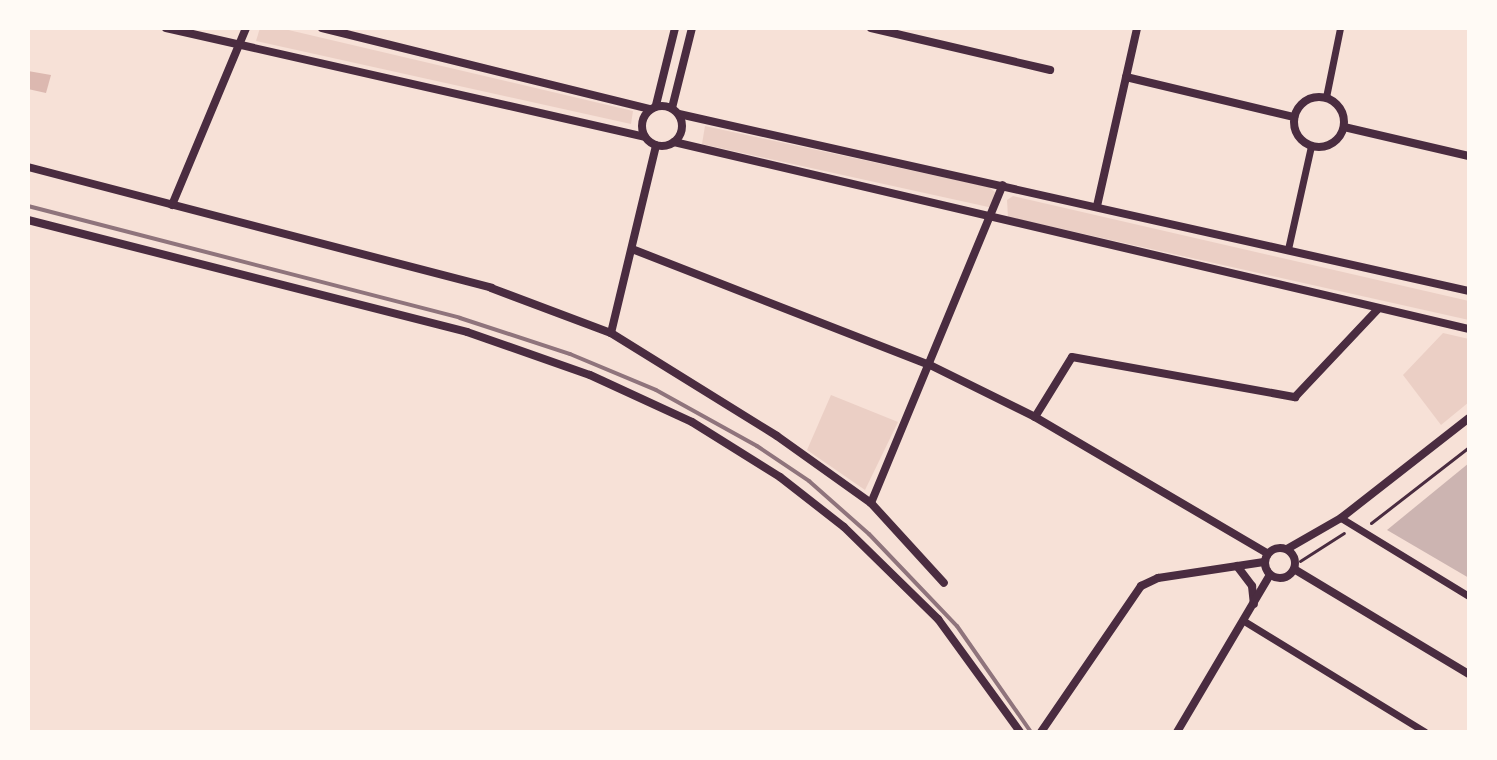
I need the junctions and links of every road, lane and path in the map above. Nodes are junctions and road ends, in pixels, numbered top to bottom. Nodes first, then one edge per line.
1 (166, 28) edge
2 (246, 28) edge
3 (322, 28) edge
4 (675, 28) edge
5 (692, 28) edge
6 (871, 28) edge
7 (1137, 28) edge
8 (1340, 28) edge
9 (239, 45) junction
10 (1050, 70) dead end
11 (1126, 77) junction
12 (1326, 97) junction
13 (652, 107) junction
14 (675, 111) junction
15 (1294, 117) junction
16 (1344, 127) junction
17 (645, 137) junction
18 (674, 142) junction
19 (656, 145) junction
20 (1311, 146) junction
21 (1469, 156) edge
22 (28, 167) edge
23 (1003, 185) junction
24 (172, 205) junction
25 (1097, 206) junction
26 (991, 219) junction
27 (28, 220) edge
28 (632, 249) junction
29 (1288, 249) junction
30 (1469, 291) edge
31 (1377, 310) junction
32 (1469, 329) edge
33 (611, 333) junction
34 (930, 365) junction
35 (1035, 417) junction
36 (1469, 418) edge
37 (1469, 447) edge
38 (871, 503) junction
39 (1341, 518) junction
40 (1354, 525) junction
41 (1305, 543) junction
42 (1287, 549) junction
43 (1295, 564) junction
44 (1239, 566) junction
45 (1269, 568) junction
46 (944, 583) dead end
47 (1469, 596) edge
48 (1255, 605) junction
49 (1244, 621) junction
50 (1469, 674) edge
51 (1020, 732) edge
52 (1041, 732) edge
53 (1177, 732) edge
54 (1425, 732) edge

1 - 9 street
2 - 9 street
3 - 13 street
4 - 13 street
5 - 14 street
6 - 10 street
7 - 11 street
8 - 12 street
9 - 17 street
9 - 24 street
11 - 15 street
11 - 25 street
12 - 15 street
12 - 16 street
13 - 14 street
13 - 17 street
14 - 18 street
14 - 23 street
15 - 20 street
16 - 20 street
16 - 21 street
17 - 19 street
18 - 19 street
18 - 26 street
19 - 28 street
20 - 29 street
22 - 24 street
23 - 25 street
23 - 26 street
24 - 33 street
25 - 29 street
26 - 31 street
26 - 34 street
27 - 51 street
28 - 33 street
28 - 34 street
29 - 30 street
31 - 32 street
31 - 35 street
33 - 38 street
34 - 35 street
34 - 38 street
35 - 45 street
36 - 39 street
37 - 40 path
38 - 46 street
39 - 40 street
39 - 41 street
40 - 43 path
40 - 47 street
41 - 42 street
41 - 43 street
42 - 43 street
42 - 45 street
43 - 45 street
43 - 50 street
44 - 45 street
44 - 48 street
44 - 52 street
45 - 48 street
48 - 49 street
49 - 53 street
49 - 54 street

